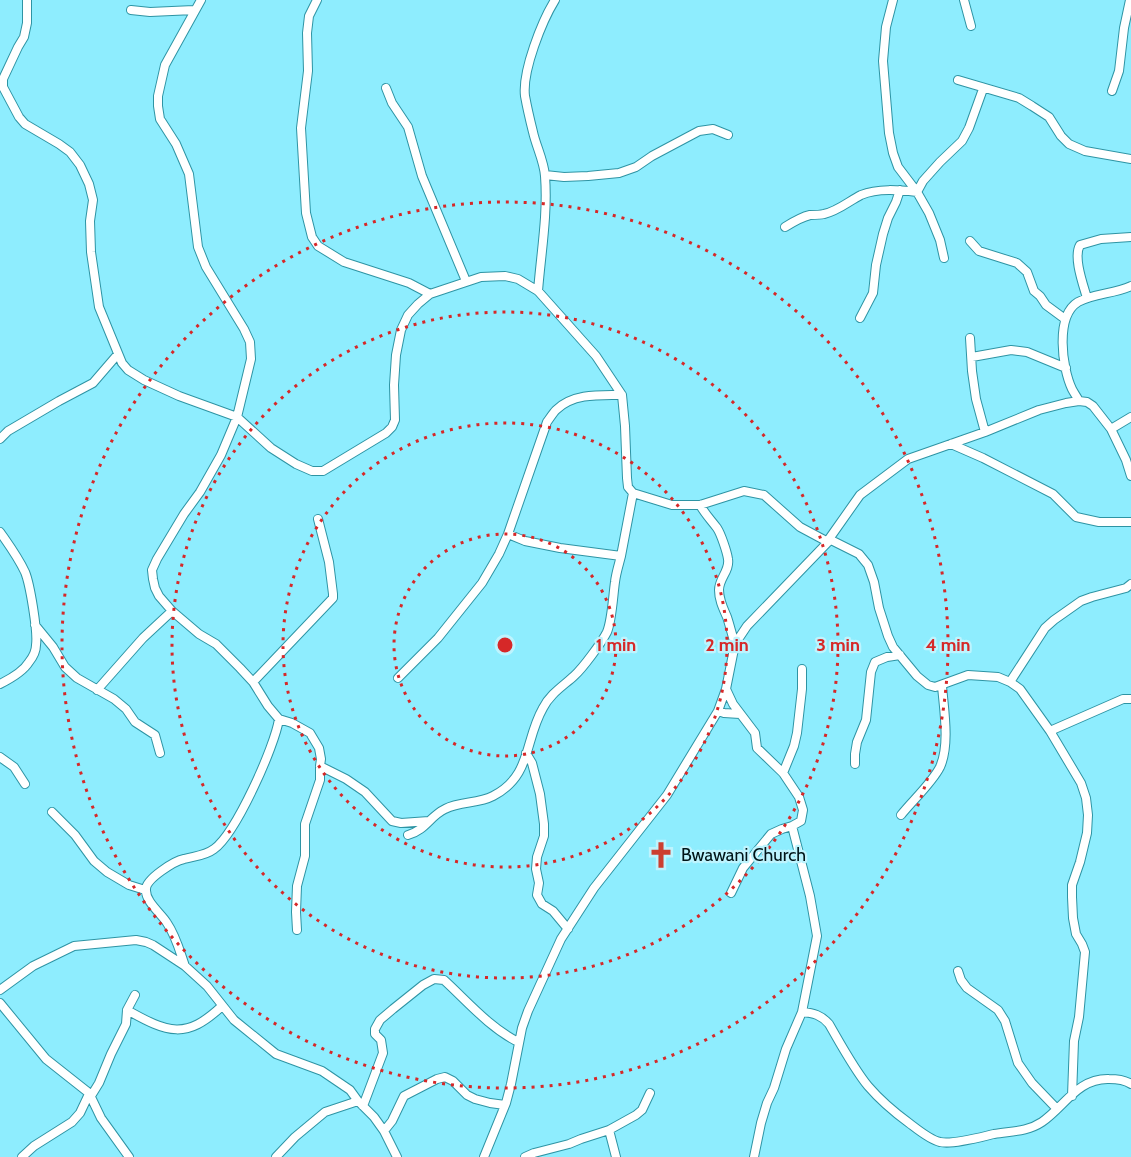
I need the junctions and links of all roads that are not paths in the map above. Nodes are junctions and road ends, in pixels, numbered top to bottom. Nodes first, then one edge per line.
1 (27, 0) edge
2 (201, 0) edge
3 (317, 0) edge
4 (555, 0) edge
5 (893, 0) edge
6 (964, 0) edge
7 (1130, 0) edge
8 (131, 10) dead end
9 (194, 10) junction
10 (971, 26) dead end
11 (1, 79) edge
12 (958, 80) dead end
13 (386, 88) dead end
14 (983, 89) junction
15 (1112, 91) dead end
16 (728, 135) dead end
17 (1131, 159) edge
18 (545, 175) junction
19 (900, 190) junction
20 (917, 192) junction
21 (785, 227) dead end
22 (1131, 237) edge
23 (970, 241) dead end
24 (944, 258) dead end
25 (466, 281) junction
26 (1131, 286) edge
27 (538, 291) junction
28 (430, 294) junction
29 (1087, 298) junction
30 (860, 318) dead end
31 (1065, 319) junction
32 (970, 338) dead end
33 (118, 354) junction
34 (972, 357) junction
35 (1066, 368) junction
36 (622, 395) junction
37 (1079, 401) junction
38 (237, 417) junction
39 (1131, 417) edge
40 (1111, 429) junction
41 (985, 432) junction
42 (0, 439) edge
43 (951, 444) junction
44 (1131, 476) edge
45 (633, 493) junction
46 (700, 505) junction
47 (318, 519) dead end
48 (1131, 522) edge
49 (0, 532) edge
50 (508, 534) junction
51 (829, 540) junction
52 (621, 556) junction
53 (1131, 584) edge
54 (172, 611) junction
55 (35, 625) junction
56 (735, 644) junction
57 (900, 655) junction
58 (802, 669) dead end
59 (398, 678) dead end
60 (253, 682) junction
61 (1010, 682) junction
62 (0, 684) edge
63 (942, 686) junction
64 (726, 689) junction
65 (97, 690) junction
66 (1131, 699) edge
67 (718, 711) junction
68 (741, 714) junction
69 (279, 718) junction
70 (1050, 731) junction
71 (160, 753) dead end
72 (526, 753) junction
73 (0, 757) edge
74 (855, 764) dead end
75 (320, 766) junction
76 (783, 773) junction
77 (26, 784) dead end
78 (52, 812) dead end
79 (901, 815) dead end
80 (429, 821) junction
81 (792, 826) junction
82 (408, 835) dead end
83 (145, 890) junction
84 (731, 893) dead end
85 (568, 929) junction
86 (297, 930) dead end
87 (185, 966) junction
88 (958, 971) dead end
89 (0, 990) edge
90 (135, 995) dead end
91 (0, 1003) edge
92 (222, 1006) junction
93 (127, 1010) junction
94 (802, 1011) junction
95 (518, 1042) junction
96 (1129, 1081) edge
97 (650, 1093) dead end
98 (90, 1095) junction
99 (1072, 1096) junction
100 (361, 1103) junction
101 (505, 1105) junction
102 (1057, 1109) junction
103 (609, 1130) junction
104 (384, 1131) junction
105 (22, 1157) edge
106 (129, 1157) edge
107 (276, 1157) edge
108 (397, 1157) edge
109 (484, 1157) edge
110 (525, 1157) edge
111 (616, 1157) edge
112 (754, 1157) edge

1 - 11 street
2 - 9 street
3 - 28 street
4 - 18 street
5 - 20 street
6 - 10 street
7 - 15 street
8 - 9 street
9 - 38 street
11 - 33 street
12 - 14 street
13 - 25 street
14 - 17 street
14 - 20 street
16 - 18 street
18 - 27 street
19 - 20 street
19 - 21 street
19 - 30 street
20 - 24 street
22 - 29 street
23 - 31 street
25 - 27 street
25 - 28 street
26 - 29 street
27 - 36 street
28 - 38 street
29 - 31 street
31 - 35 street
32 - 34 street
33 - 38 street
33 - 42 street
34 - 35 street
34 - 41 street
35 - 37 street
36 - 45 street
36 - 50 street
37 - 40 street
37 - 41 street
38 - 54 street
39 - 40 street
40 - 44 street
41 - 43 street
43 - 48 street
43 - 51 street
45 - 46 street
45 - 52 street
46 - 51 street
46 - 56 street
47 - 60 street
49 - 55 street
50 - 52 street
50 - 59 street
51 - 56 street
51 - 57 street
52 - 72 street
53 - 61 street
54 - 60 street
54 - 65 street
55 - 62 street
55 - 65 street
56 - 64 street
57 - 63 street
57 - 74 street
58 - 76 street
60 - 69 street
61 - 63 street
61 - 70 street
63 - 79 street
64 - 67 street
64 - 68 street
65 - 71 street
66 - 70 street
67 - 68 street
67 - 85 street
68 - 76 street
69 - 75 street
69 - 83 street
70 - 99 street
72 - 80 street
72 - 85 street
73 - 77 street
75 - 80 street
75 - 86 street
76 - 81 street
78 - 83 street
80 - 82 street
81 - 84 street
81 - 94 street
83 - 87 street
85 - 95 street
87 - 89 street
87 - 92 street
88 - 102 street
90 - 93 street
91 - 98 street
92 - 93 street
92 - 100 street
93 - 98 street
94 - 102 street
94 - 112 street
95 - 100 street
95 - 101 street
96 - 99 street
97 - 103 street
98 - 105 street
98 - 106 street
99 - 102 street
100 - 104 street
100 - 107 street
101 - 104 street
101 - 109 street
103 - 110 street
103 - 111 street
104 - 108 street

